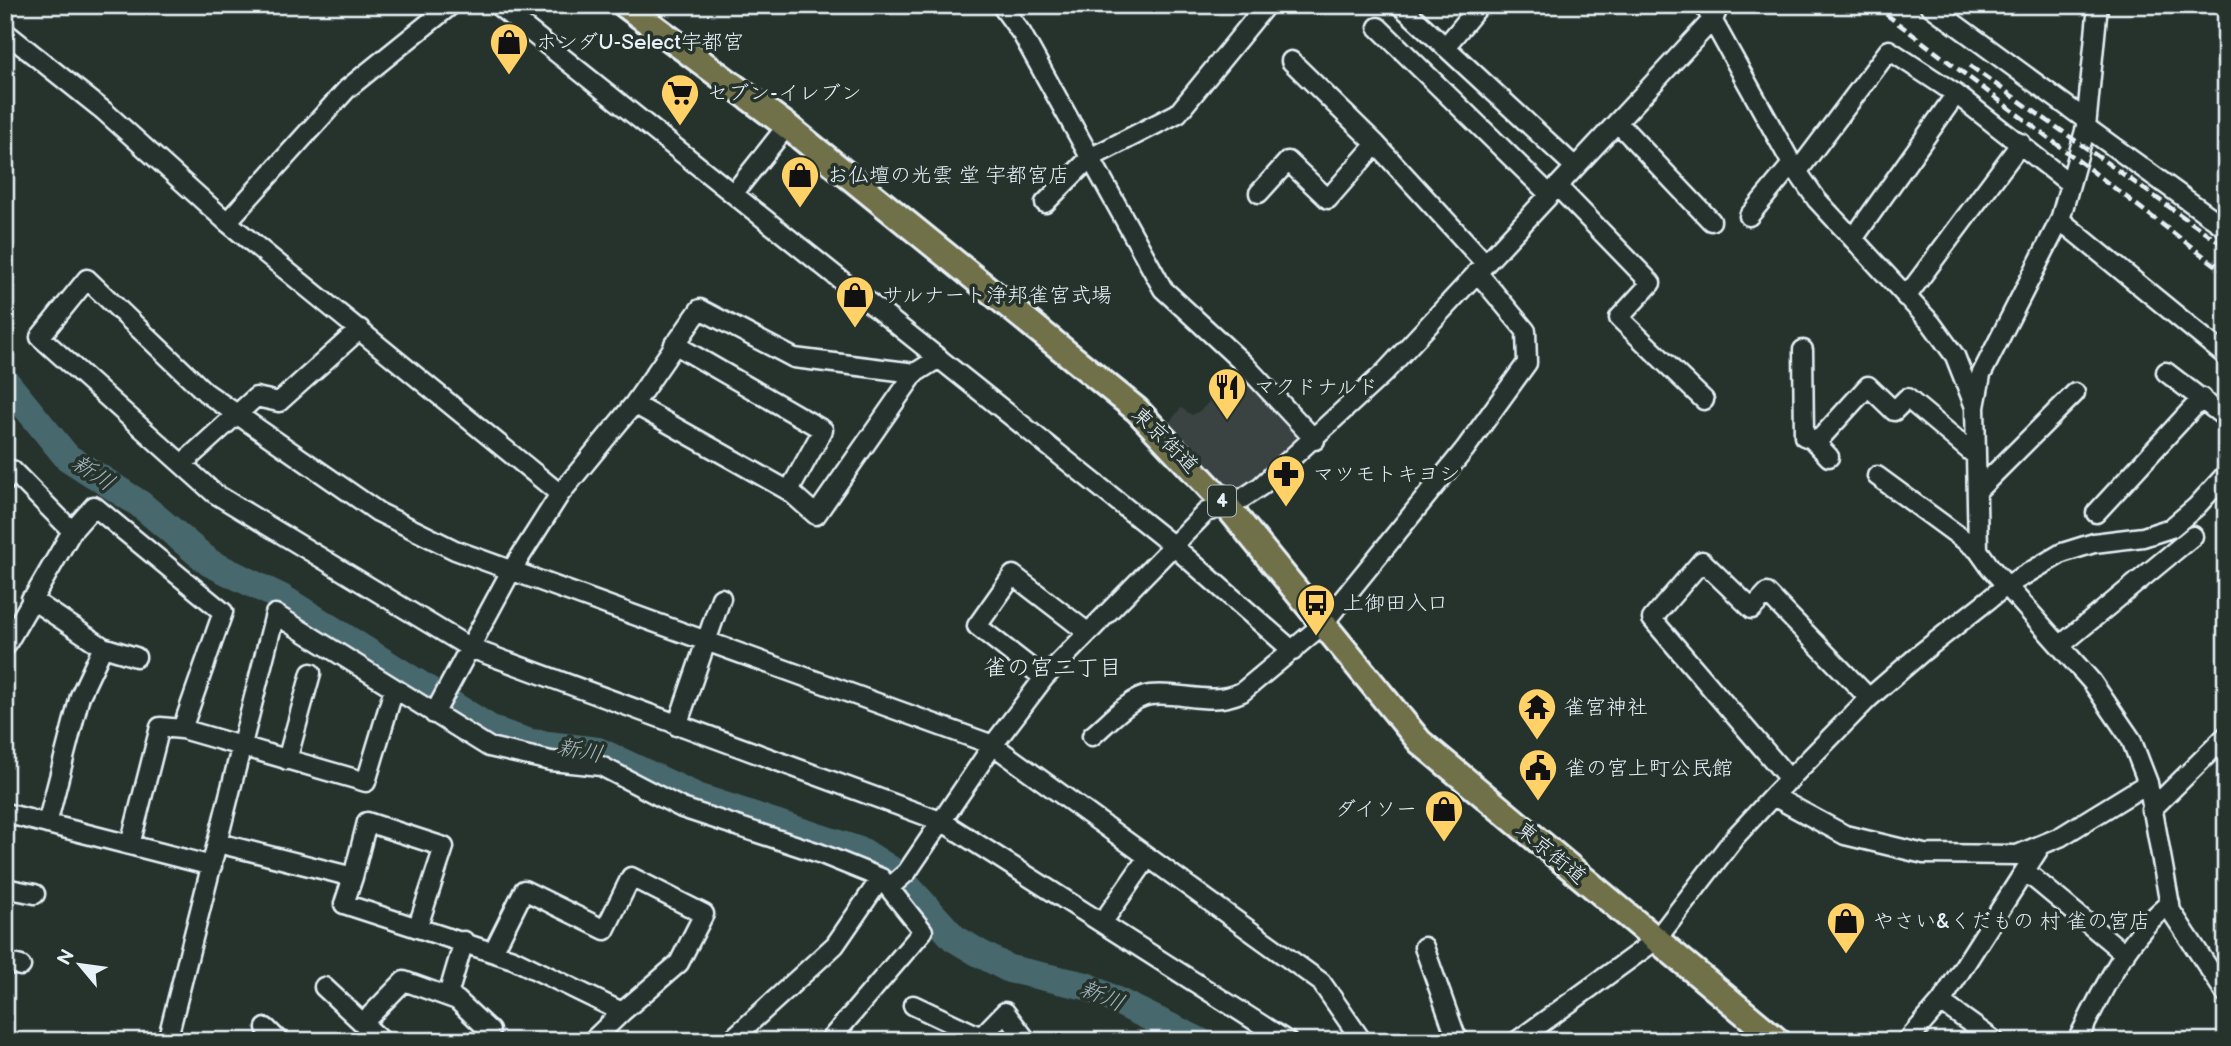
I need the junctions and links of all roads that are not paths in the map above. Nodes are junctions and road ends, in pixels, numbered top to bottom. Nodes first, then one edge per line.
1 (451, 5) edge
2 (497, 5) edge
3 (625, 5) edge
4 (1001, 5) edge
5 (1266, 5) edge
6 (1400, 5) edge
7 (1480, 5) edge
8 (1929, 5) edge
9 (2098, 5) edge
10 (1712, 9) edge
11 (1378, 27) dead end
12 (5, 32) edge
13 (1445, 47) junction
14 (1291, 61) dead end
15 (1956, 94) junction
16 (1617, 122) junction
17 (2086, 123) junction
18 (787, 126) junction
19 (2021, 143) junction
20 (1376, 144) junction
21 (1090, 158) junction
22 (1576, 167) junction
23 (1795, 167) junction
24 (2068, 183) junction
25 (1553, 190) junction
26 (1259, 193) dead end
27 (733, 194) junction
28 (1045, 203) dead end
29 (1749, 216) dead end
30 (2060, 220) junction
31 (1711, 221) dead end
32 (226, 222) junction
33 (2226, 229) edge
34 (1853, 239) junction
35 (1481, 267) junction
36 (1906, 297) junction
37 (360, 329) junction
38 (674, 344) junction
39 (1803, 350) dead end
40 (2226, 356) edge
41 (939, 358) junction
42 (2166, 372) dead end
43 (915, 373) junction
44 (2075, 393) dead end
45 (2202, 398) junction
46 (1704, 400) dead end
47 (634, 404) junction
48 (1975, 407) junction
49 (236, 413) junction
50 (2226, 418) edge
51 (1315, 440) junction
52 (1816, 443) junction
53 (1976, 456) junction
54 (1829, 457) dead end
55 (181, 464) junction
56 (2226, 474) edge
57 (1877, 476) dead end
58 (5, 482) edge
59 (789, 491) junction
60 (1977, 491) junction
61 (561, 494) junction
62 (1226, 505) junction
63 (2096, 513) dead end
64 (72, 531) junction
65 (2193, 536) dead end
66 (1171, 544) junction
67 (1978, 550) junction
68 (511, 571) junction
69 (2006, 586) junction
70 (721, 598) dead end
71 (31, 599) junction
72 (1322, 625) junction
73 (1087, 632) junction
74 (706, 639) junction
75 (2061, 645) junction
76 (5, 647) edge
77 (103, 647) junction
78 (471, 648) junction
79 (1293, 651) junction
80 (136, 657) dead end
81 (311, 673) dead end
82 (1044, 678) junction
83 (394, 689) junction
84 (1869, 698) junction
85 (439, 705) junction
86 (677, 726) junction
87 (182, 729) junction
88 (1092, 736) dead end
89 (2226, 736) edge
90 (993, 746) junction
91 (241, 747) junction
92 (287, 760) junction
93 (1790, 780) junction
94 (2148, 783) junction
95 (1773, 796) junction
96 (2151, 810) junction
97 (5, 813) edge
98 (943, 822) junction
99 (47, 824) junction
100 (218, 843) junction
101 (130, 845) junction
102 (2040, 847) junction
103 (1148, 858) junction
104 (212, 866) junction
105 (2025, 871) junction
106 (353, 877) junction
107 (893, 880) junction
108 (5, 887) edge
109 (35, 894) dead end
110 (2169, 903) junction
111 (1102, 923) junction
112 (418, 926) junction
113 (1656, 940) junction
114 (464, 941) junction
115 (1424, 947) dead end
116 (493, 952) junction
117 (2125, 954) junction
118 (324, 987) dead end
119 (2226, 993) edge
120 (448, 995) junction
121 (1941, 1002) junction
122 (913, 1005) dead end
123 (622, 1012) junction
124 (363, 1023) junction
125 (979, 1039) edge
126 (167, 1041) edge
127 (382, 1041) edge
128 (480, 1041) edge
129 (592, 1041) edge
130 (730, 1041) edge
131 (829, 1041) edge
132 (1027, 1041) edge
133 (1287, 1041) edge
134 (1362, 1041) edge
135 (1460, 1041) edge
136 (1517, 1041) edge
137 (1778, 1041) edge
138 (1907, 1041) edge
139 (1995, 1041) edge
140 (2077, 1041) edge

1 - 32 street
2 - 27 street
3 - 18 highway, 東京街道 / 4
4 - 21 street
5 - 21 street
6 - 13 street
7 - 13 street
8 - 17 street
9 - 17 street
10 - 16 street
10 - 23 street
11 - 25 street
12 - 32 street
13 - 22 street
14 - 20 street
15 - 19 street
15 - 23 street
15 - 34 street
16 - 22 street
16 - 31 street
17 - 24 street
17 - 33 street
18 - 27 street
18 - 62 highway, 東京街道 / 4
19 - 24 street
19 - 36 street
20 - 26 street
20 - 35 street
21 - 28 street
21 - 51 street
22 - 25 street
23 - 29 street
23 - 34 street
24 - 30 street
25 - 35 street
25 - 46 street
27 - 41 street
30 - 40 street
30 - 48 street
32 - 37 street
34 - 36 street
35 - 51 street
35 - 72 street
36 - 48 street
37 - 49 street
37 - 61 street
38 - 43 street
38 - 47 street
38 - 59 street
39 - 52 street
41 - 43 street
41 - 66 street
42 - 45 street
43 - 59 street
44 - 60 street
45 - 50 street
45 - 63 street
47 - 59 street
47 - 61 street
48 - 53 street
49 - 55 street
49 - 55 street
49 - 68 street
51 - 62 street
52 - 53 street
52 - 54 street
53 - 60 street
55 - 78 street
56 - 69 street
57 - 67 street
58 - 64 street
60 - 67 street
61 - 68 street
62 - 66 street
62 - 72 highway, 東京街道 / 4
64 - 71 street
64 - 87 street
65 - 75 street
66 - 73 street
66 - 79 street
67 - 69 street
68 - 74 street
68 - 78 street
69 - 75 street
69 - 84 street
70 - 74 street
71 - 76 street
71 - 77 street
72 - 79 street
72 - 113 highway, 東京街道 / 4
73 - 82 street
73 - 82 street
74 - 86 street
74 - 90 street
75 - 94 street
77 - 80 street
77 - 99 street
78 - 85 street
78 - 86 street
79 - 88 street
81 - 92 street
82 - 90 street
83 - 85 street
83 - 91 street
83 - 92 street
84 - 93 street
84 - 93 street
85 - 107 street
86 - 98 street
87 - 91 street
87 - 101 street
89 - 96 street
90 - 98 street
90 - 103 street
91 - 92 street
91 - 100 street
93 - 95 street
94 - 96 street
94 - 102 street
95 - 102 street
95 - 113 street
96 - 110 street
97 - 99 street
98 - 107 street
98 - 111 street
99 - 101 street
100 - 104 street
100 - 106 street
101 - 104 street
102 - 105 street
103 - 111 street
103 - 134 street
104 - 126 street
105 - 117 street
105 - 121 street
106 - 112 street
106 - 112 street
107 - 130 street
107 - 131 street
108 - 109 street
110 - 117 street
110 - 119 street
111 - 133 street
112 - 114 street
113 - 136 street
113 - 137 highway, 東京街道 / 4
114 - 116 street
114 - 120 street
115 - 135 street
116 - 123 street
116 - 123 street
117 - 140 street
118 - 124 street
120 - 124 street
120 - 128 street
121 - 138 street
121 - 139 street
122 - 125 street
123 - 129 street
124 - 127 street
125 - 132 street

